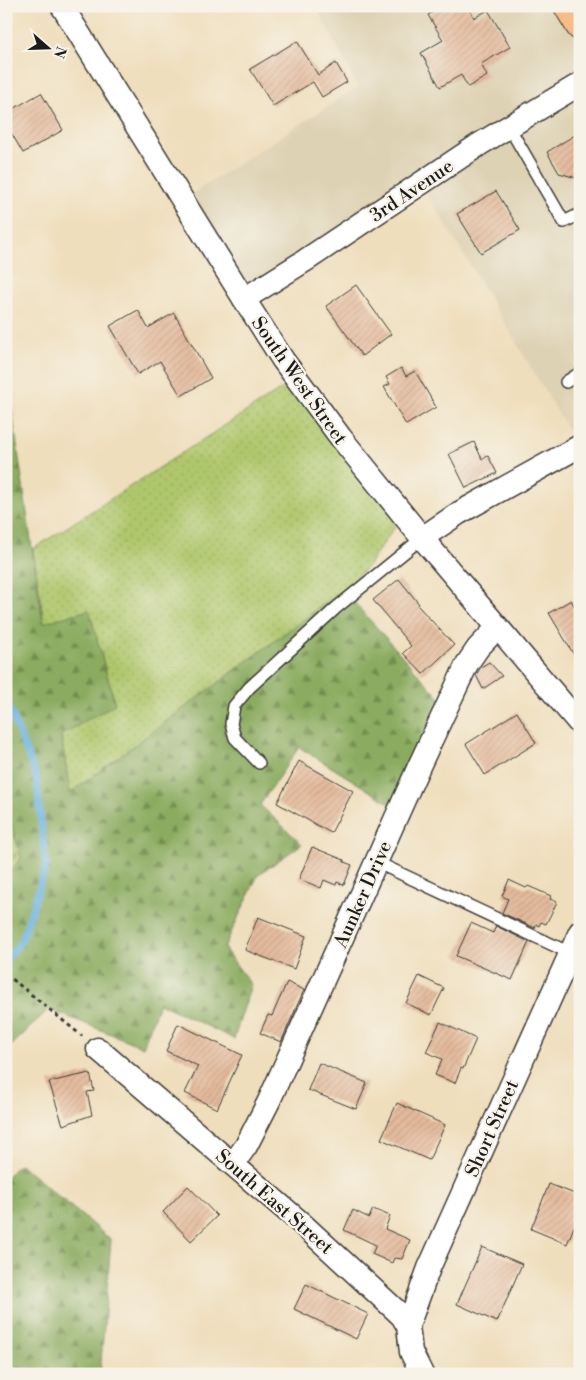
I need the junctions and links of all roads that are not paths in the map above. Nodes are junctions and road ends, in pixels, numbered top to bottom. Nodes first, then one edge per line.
1 (62, 6) edge
2 (568, 6) edge
3 (580, 26) edge
4 (580, 84) edge
5 (509, 127) junction
6 (580, 214) edge
7 (244, 299) junction
8 (580, 373) edge
9 (566, 382) dead end
10 (580, 446) edge
11 (422, 538) junction
12 (497, 628) junction
13 (576, 714) edge
14 (259, 763) dead end
15 (376, 862) junction
16 (580, 932) edge
17 (570, 953) junction
18 (98, 1049) road end
19 (233, 1164) junction
20 (408, 1326) junction
21 (422, 1374) edge

1 - 7 street, South West Street
2 - 3 main road
4 - 5 street, 3rd Avenue
5 - 6 lane
5 - 7 street, 3rd Avenue
7 - 11 street, South West Street
8 - 9 lane
10 - 11 street
11 - 12 street, South West Street
11 - 14 lane
12 - 13 street, South West Street
12 - 15 street, Aunker Drive
15 - 17 lane
15 - 19 street, Aunker Drive
16 - 17 street, Short Street
17 - 20 street, Short Street
18 - 19 street, South East Street
19 - 20 street, South East Street
20 - 21 street

